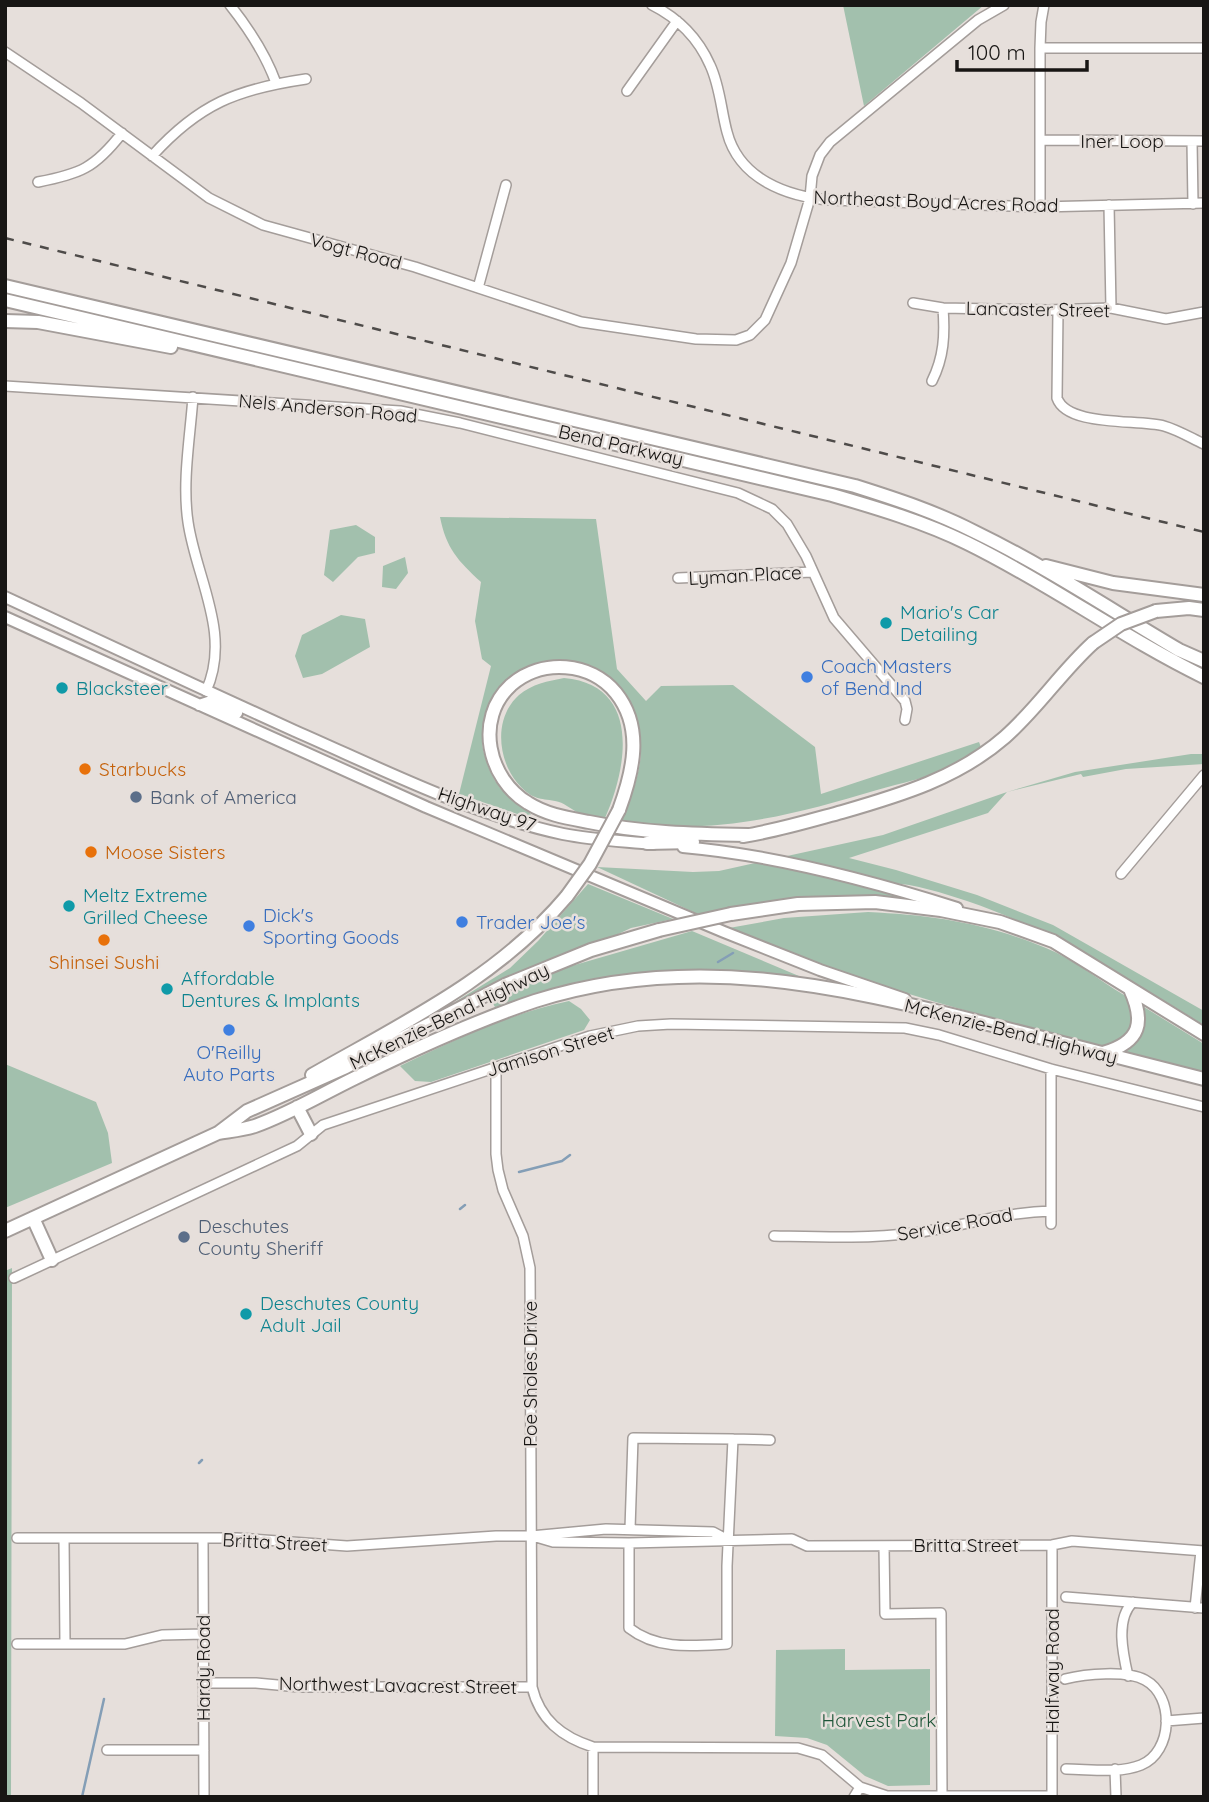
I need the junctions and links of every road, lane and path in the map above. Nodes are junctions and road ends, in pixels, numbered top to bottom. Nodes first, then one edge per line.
1 (230, 5) edge
2 (652, 5) edge
3 (1004, 5) edge
4 (1044, 5) edge
5 (677, 21) junction
6 (1040, 48) junction
7 (1204, 48) edge
8 (5, 52) edge
9 (306, 79) dead end
10 (276, 83) junction
11 (627, 91) dead end
12 (122, 133) junction
13 (1040, 140) junction
14 (1192, 141) junction
15 (1204, 141) edge
16 (152, 156) junction
17 (38, 181) dead end
18 (506, 185) dead end
19 (810, 198) junction
20 (1204, 203) edge
21 (1193, 204) junction
22 (1109, 205) junction
23 (1040, 206) junction
24 (5, 286) edge
25 (478, 288) junction
26 (5, 300) edge
27 (913, 303) dead end
28 (943, 308) junction
29 (1111, 308) junction
30 (1058, 310) junction
31 (1204, 312) edge
32 (5, 321) edge
33 (233, 353) junction
34 (932, 381) dead end
35 (5, 386) edge
36 (193, 397) junction
37 (1204, 444) edge
38 (1034, 563) junction
39 (812, 572) junction
40 (678, 578) dead end
41 (1204, 595) edge
42 (5, 597) edge
43 (1204, 610) edge
44 (5, 617) edge
45 (1204, 661) edge
46 (1204, 677) edge
47 (206, 691) junction
48 (199, 705) junction
49 (905, 720) dead end
50 (332, 747) junction
51 (1204, 775) edge
52 (748, 835) junction
53 (647, 843) junction
54 (1121, 874) dead end
55 (1000, 922) junction
56 (1130, 989) junction
57 (937, 1011) junction
58 (1204, 1034) edge
59 (1103, 1053) junction
60 (496, 1067) junction
61 (1051, 1069) junction
62 (1204, 1079) edge
63 (297, 1107) junction
64 (1204, 1107) edge
65 (247, 1111) junction
66 (218, 1133) junction
67 (311, 1134) junction
68 (1051, 1211) junction
69 (33, 1218) junction
70 (1051, 1224) dead end
71 (5, 1231) edge
72 (774, 1236) dead end
73 (52, 1260) junction
74 (14, 1278) dead end
75 (733, 1439) junction
76 (770, 1440) dead end
77 (629, 1529) junction
78 (531, 1536) junction
79 (17, 1538) dead end
80 (64, 1539) junction
81 (203, 1539) junction
82 (729, 1540) junction
83 (629, 1543) junction
84 (1052, 1545) junction
85 (884, 1546) junction
86 (1203, 1551) edge
87 (1066, 1597) dead end
88 (1133, 1602) junction
89 (1200, 1608) edge
90 (204, 1634) junction
91 (17, 1644) dead end
92 (65, 1644) junction
93 (1128, 1676) junction
94 (1065, 1679) dead end
95 (203, 1683) junction
96 (532, 1687) junction
97 (1204, 1718) edge
98 (1166, 1721) junction
99 (593, 1746) junction
100 (107, 1750) dead end
101 (204, 1750) junction
102 (1066, 1769) dead end
103 (1115, 1769) junction
104 (860, 1787) junction
105 (942, 1795) edge
106 (1052, 1796) edge
107 (204, 1797) edge
108 (593, 1797) edge
109 (854, 1797) edge
110 (1116, 1797) edge

1 - 10 street
2 - 5 street, Northeast Boyd Acres Road
3 - 19 street
4 - 6 street
5 - 11 street
5 - 19 street, Northeast Boyd Acres Road
6 - 7 street
6 - 13 street
8 - 12 street, Vogt Road
9 - 10 street
10 - 16 street
12 - 16 street, Vogt Road
12 - 17 street
13 - 14 street, Iner Loop
13 - 23 street
14 - 15 street, Iner Loop
14 - 21 street
16 - 25 street, Vogt Road
18 - 25 street
19 - 23 street, Northeast Boyd Acres Road
19 - 25 street, Vogt Road
20 - 21 street, Northeast Boyd Acres Road
21 - 22 street, Northeast Boyd Acres Road
22 - 23 street, Northeast Boyd Acres Road
22 - 29 street
24 - 38 highway, Bend Parkway
26 - 33 highway, Bend Parkway
27 - 28 street, Lancaster Street
28 - 30 street, Lancaster Street
28 - 34 street
29 - 30 street, Lancaster Street
29 - 31 street, Lancaster Street
30 - 37 street
32 - 33 highway
33 - 46 highway, Bend Parkway
35 - 36 street, Nels Anderson Road
36 - 39 street, Nels Anderson Road
36 - 47 street
38 - 41 highway
38 - 45 highway, Bend Parkway
39 - 40 street, Lyman Place
39 - 49 street, Nels Anderson Road
42 - 47 main road, Highway 97
43 - 52 highway, bridge
44 - 48 main road, Highway 97
47 - 50 main road, Highway 97
48 - 50 main road
48 - 57 main road, Highway 97
50 - 53 main road, Highway 97
51 - 54 street
52 - 53 highway
52 - 65 highway, bridge
53 - 55 main road, Highway 97
55 - 56 highway, McKenzie-Bend Highway
55 - 65 highway, McKenzie-Bend Highway, bridge
56 - 58 highway, McKenzie-Bend Highway
56 - 59 highway
57 - 59 highway, McKenzie-Bend Highway
57 - 63 highway, McKenzie-Bend Highway
59 - 62 highway, McKenzie-Bend Highway
60 - 61 street, Jamison Street
60 - 67 street, Jamison Street
60 - 78 street, Poe Sholes Drive
61 - 64 street, Jamison Street
61 - 68 street
63 - 66 highway, McKenzie-Bend Highway
63 - 67 highway
65 - 66 highway, McKenzie-Bend Highway
66 - 69 highway, McKenzie-Bend Highway
67 - 73 street, Jamison Street
68 - 70 street
68 - 72 street, Service Road
69 - 71 highway, McKenzie-Bend Highway
69 - 73 highway
73 - 74 street, Jamison Street
75 - 76 street
75 - 77 street
75 - 82 street
77 - 78 street, Britta Street
77 - 82 street, Britta Street
78 - 81 street, Britta Street
78 - 83 street, Britta Street
78 - 96 street, Poe Sholes Drive
79 - 80 street, Britta Street
80 - 81 street, Britta Street
80 - 92 street
81 - 90 street, Hardy Road
82 - 83 street, Britta Street
82 - 83 street
82 - 85 street, Britta Street
84 - 85 street, Britta Street
84 - 86 street, Britta Street
84 - 106 street, Halfway Road
85 - 105 street
86 - 89 street
87 - 88 street
88 - 89 street
88 - 93 street
90 - 92 street
90 - 95 street, Hardy Road
91 - 92 street
93 - 94 street
93 - 98 street
95 - 96 street, Northwest Lavacrest Street
95 - 101 street, Hardy Road
96 - 99 street, Northwest Lavacrest Street
97 - 98 street
98 - 103 street
99 - 104 street, Northwest Lavacrest Street
99 - 108 street
100 - 101 street
101 - 107 street, Hardy Road
102 - 103 street
103 - 110 street
104 - 105 street, Northwest Lavacrest Street
104 - 109 street
105 - 106 street, Northwest Lavacrest Street

